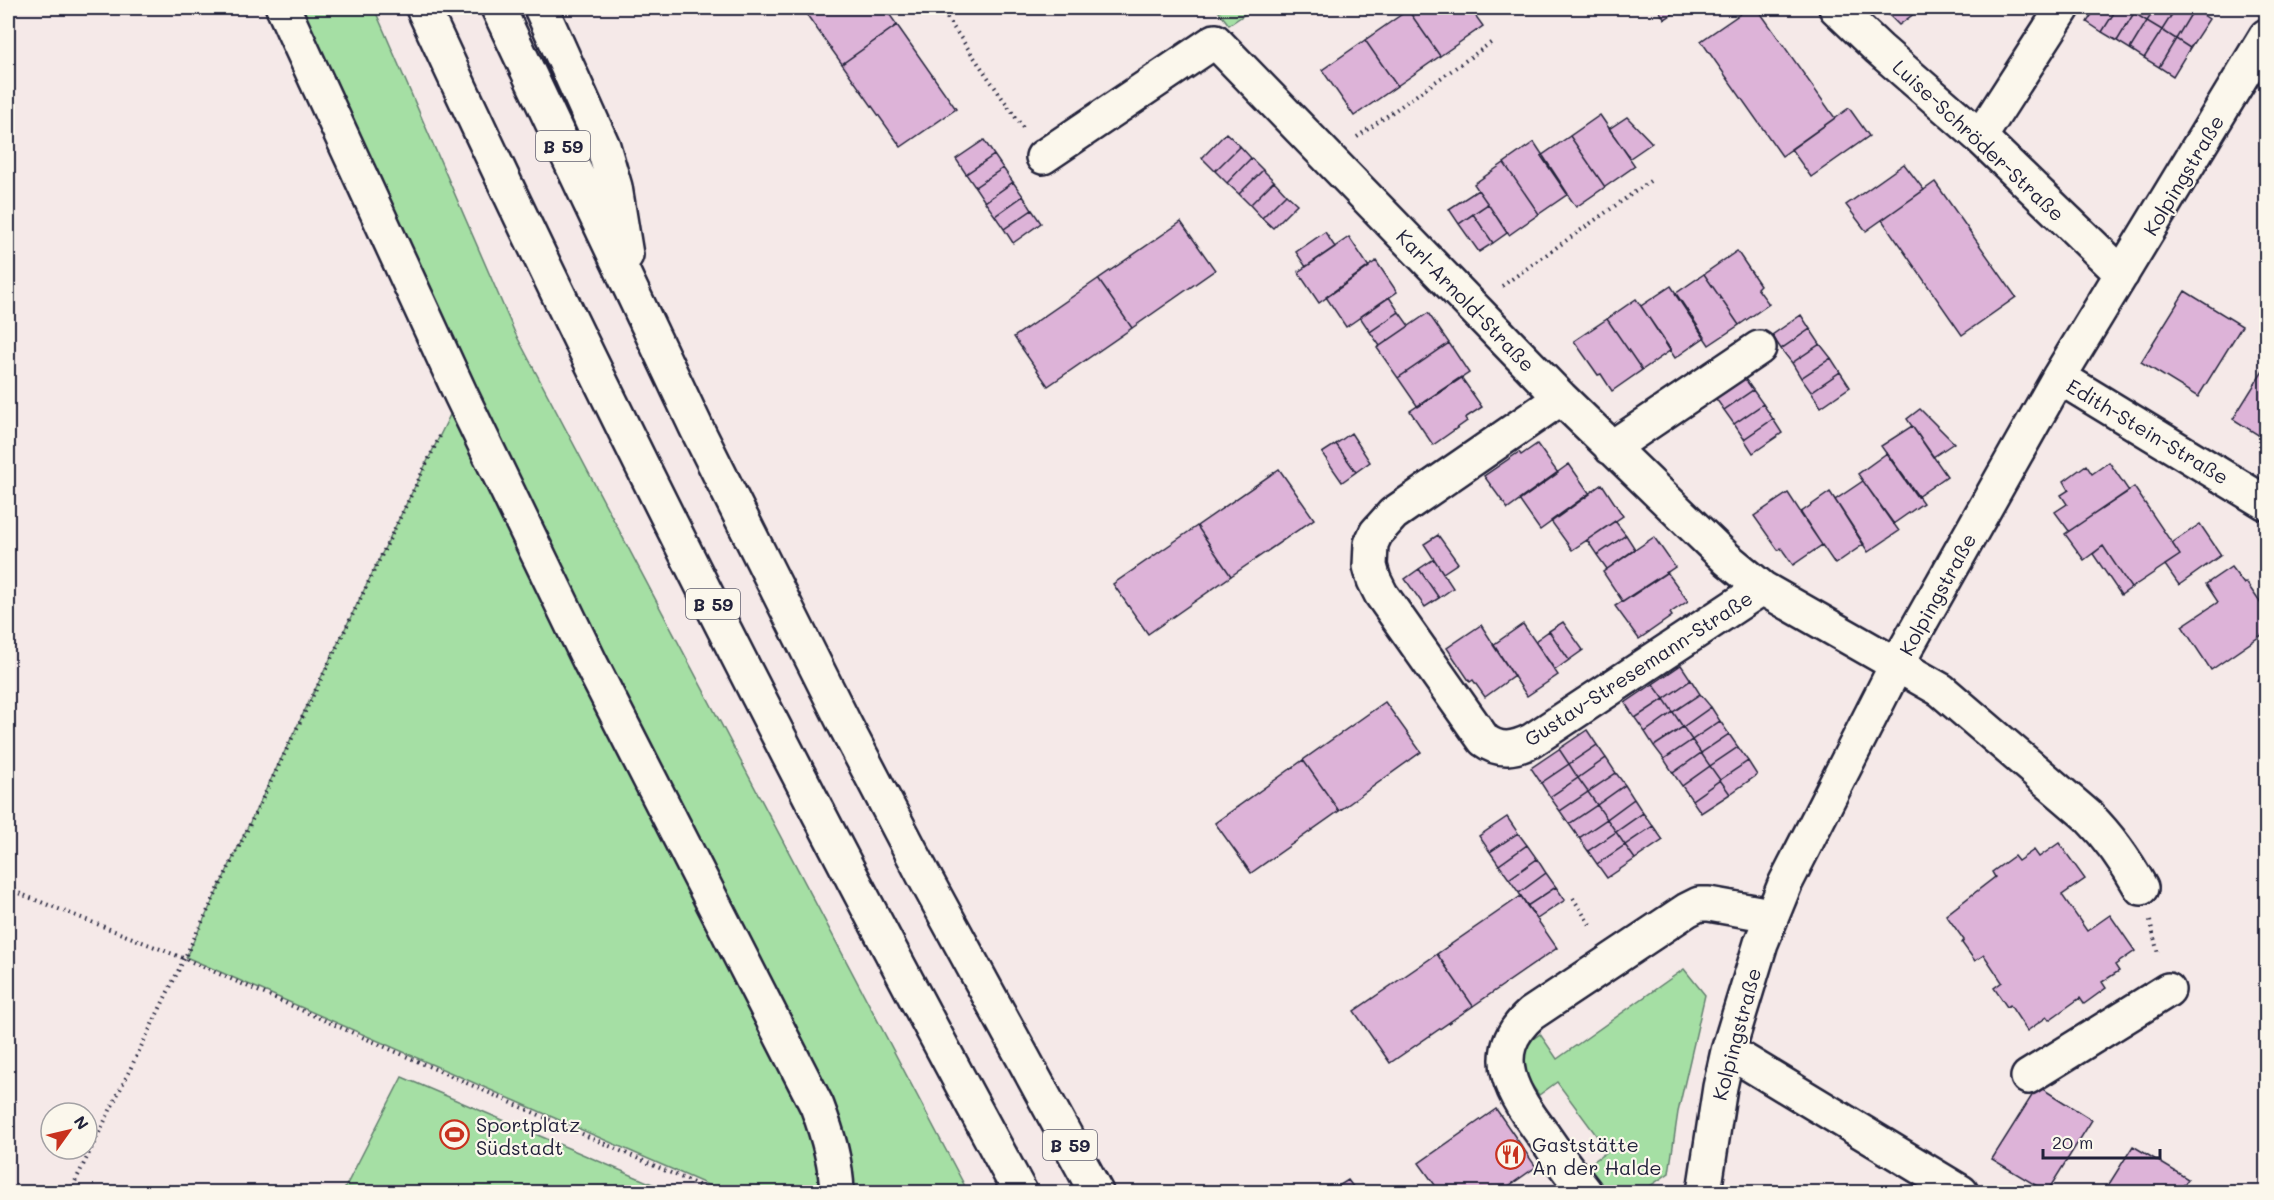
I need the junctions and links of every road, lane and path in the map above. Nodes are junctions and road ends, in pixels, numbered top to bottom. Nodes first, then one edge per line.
1 (283, 8) edge
2 (423, 8) edge
3 (498, 8) edge
4 (541, 8) edge
5 (940, 8) edge
6 (1836, 8) edge
7 (2063, 8) edge
8 (2266, 36) edge
9 (1492, 42) dead end
10 (1980, 136) junction
11 (1043, 157) joint
12 (1328, 157) junction
13 (1653, 179) dead end
14 (2122, 274) junction
15 (630, 284) junction
16 (1473, 307) junction
17 (1759, 348) dead end
18 (2059, 377) junction
19 (460, 395) junction
20 (1561, 398) junction
21 (1611, 448) junction
22 (2266, 503) edge
23 (1762, 588) junction
24 (1896, 666) junction
25 (2141, 888) joint
26 (8, 890) edge
27 (1771, 915) junction
28 (183, 958) junction
29 (2168, 990) joint
30 (1728, 1051) junction
31 (2028, 1077) dead end
32 (70, 1192) edge
33 (714, 1192) edge
34 (837, 1192) edge
35 (1020, 1192) edge
36 (1096, 1192) edge
37 (1585, 1192) edge
38 (1704, 1192) edge
39 (1961, 1192) edge

1 - 19 main road
2 - 35 main road, B 59
3 - 15 main road, B 59
4 - 15 main road
5 - 11 path
6 - 10 main road, Luise-Schröder-Straße
7 - 10 main road
8 - 14 main road, Kolpingstraße
9 - 12 path
10 - 14 main road, Luise-Schröder-Straße
11 - 12 main road, Karl-Arnold-Straße
12 - 16 main road, Karl-Arnold-Straße
13 - 16 path
14 - 18 main road, Kolpingstraße
15 - 36 main road, B 59
16 - 20 main road, Karl-Arnold-Straße
17 - 21 main road
18 - 22 main road, Edith-Stein-Straße
18 - 24 main road, Kolpingstraße
19 - 28 path
19 - 34 main road
20 - 21 main road, Karl-Arnold-Straße
20 - 23 main road, Gustav-Stresemann-Straße
21 - 23 main road, Karl-Arnold-Straße
23 - 24 main road, Karl-Arnold-Straße
24 - 25 main road, Karl-Arnold-Straße
24 - 27 main road, Kolpingstraße
25 - 29 path
26 - 28 path
27 - 30 main road, Kolpingstraße
27 - 37 main road
28 - 32 path
28 - 33 path
29 - 31 main road
30 - 38 main road, Kolpingstraße
30 - 39 main road

